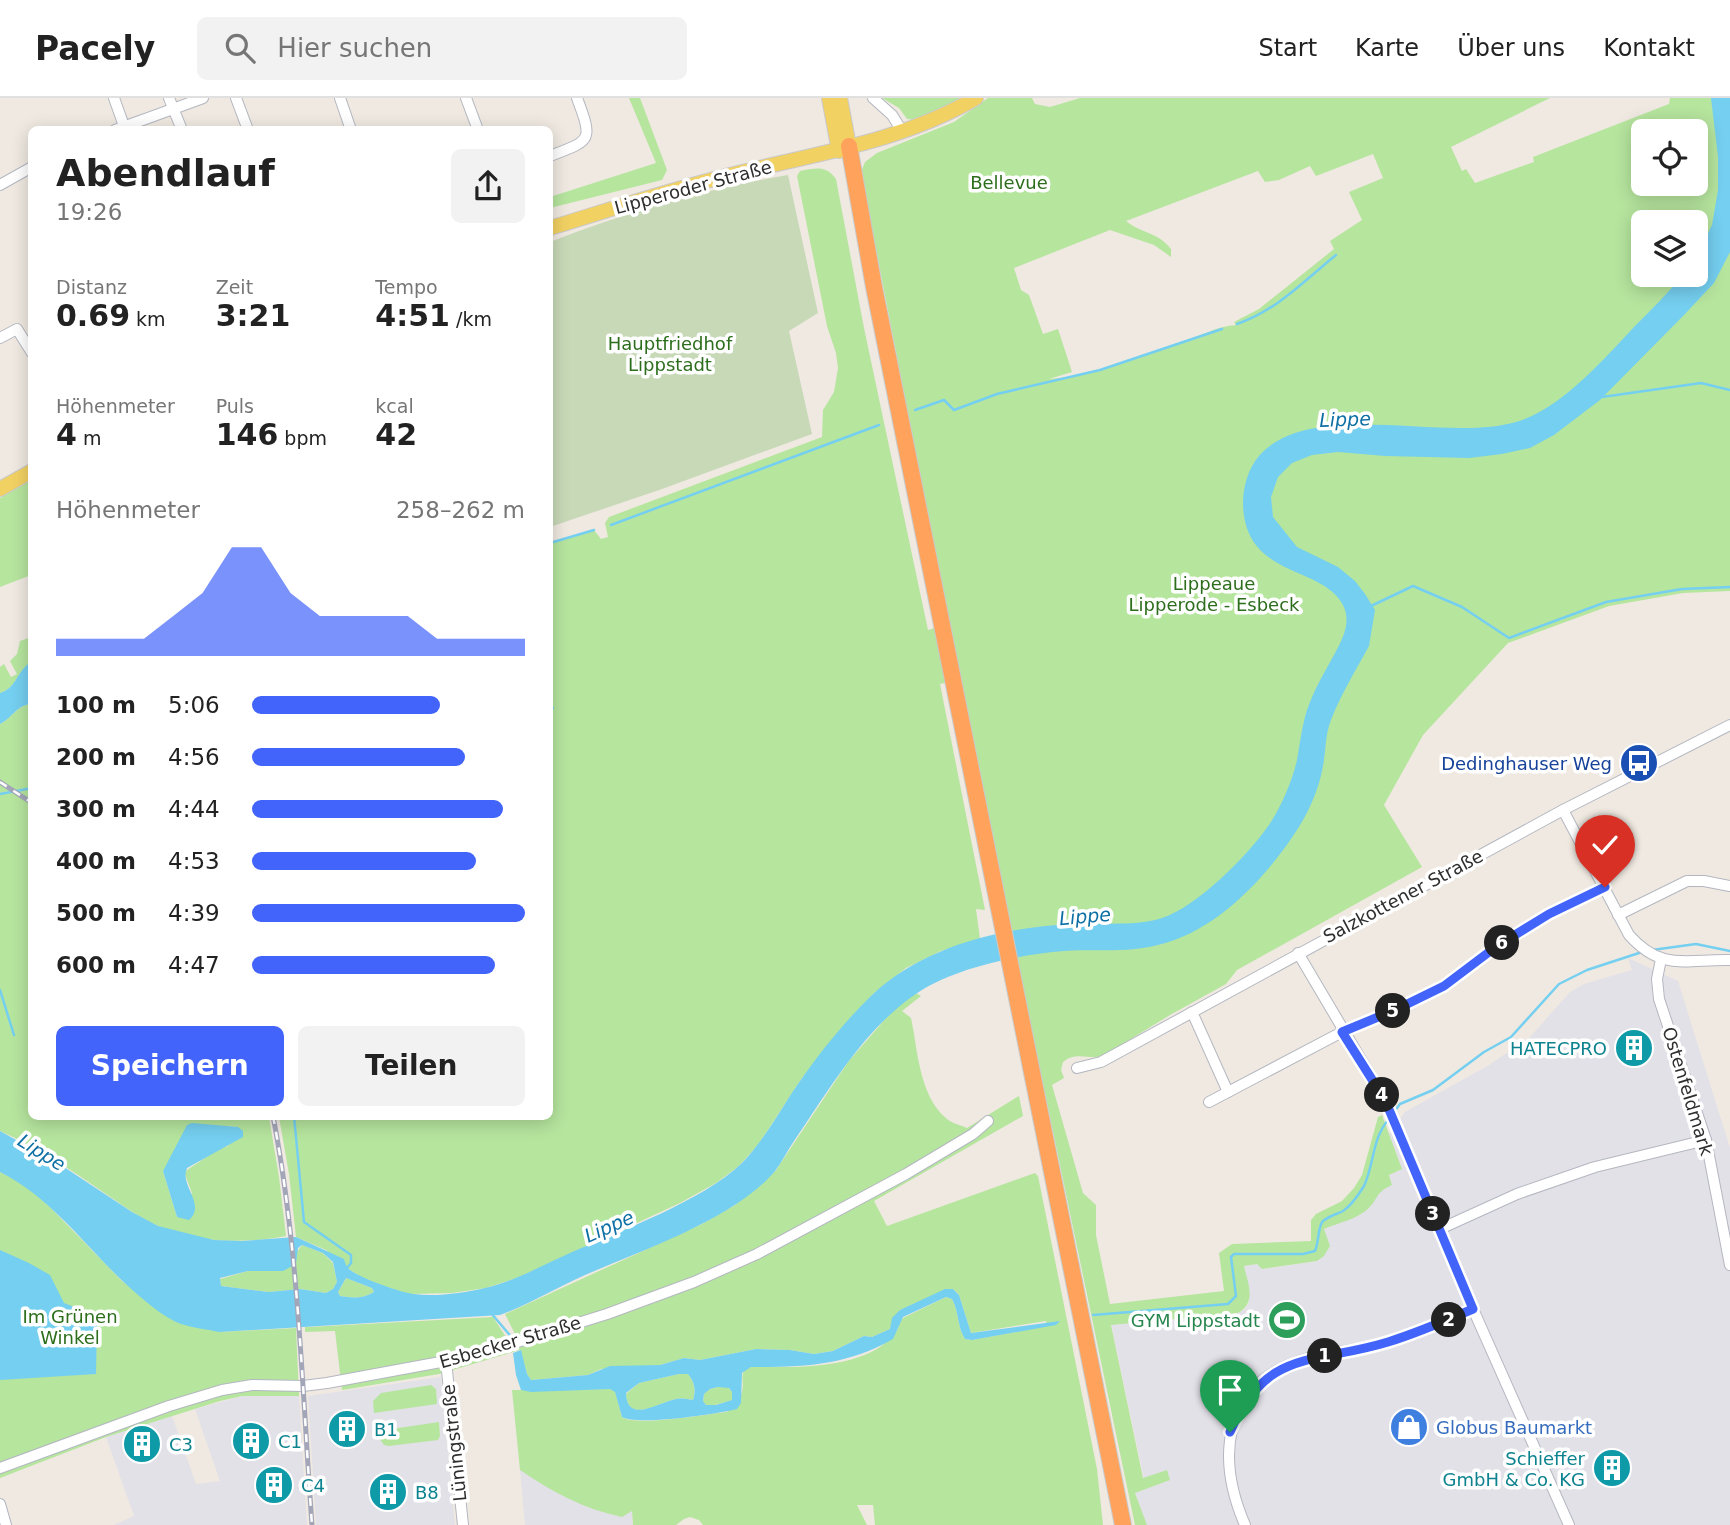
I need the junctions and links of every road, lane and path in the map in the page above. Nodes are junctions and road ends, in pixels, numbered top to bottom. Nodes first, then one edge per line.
1 (114, 98) edge
2 (203, 98) edge
3 (236, 98) edge
4 (340, 98) edge
5 (466, 98) edge
6 (577, 98) edge
7 (829, 98) edge
8 (840, 98) edge
9 (873, 98) edge
10 (976, 98) edge
11 (171, 104) edge
12 (119, 126) edge
13 (123, 126) edge
14 (180, 126) edge
15 (246, 126) edge
16 (350, 126) edge
17 (476, 126) edge
18 (902, 131) junction
19 (844, 149) junction
20 (553, 155) edge
21 (28, 169) edge
22 (0, 185) edge
23 (553, 227) edge
24 (0, 338) edge
25 (28, 347) edge
26 (28, 473) edge
27 (0, 489) edge
28 (1730, 725) edge
29 (1563, 810) junction
30 (1730, 886) edge
31 (1605, 887) junction
32 (1618, 915) junction
33 (1298, 953) junction
34 (1661, 960) junction
35 (1730, 960) edge
36 (1015, 1010) junction
37 (1192, 1012) junction
38 (1342, 1032) junction
39 (1077, 1068) dead end
40 (1228, 1092) junction
41 (1209, 1102) dead end
42 (988, 1121) dead end
43 (1706, 1140) junction
44 (1440, 1229) junction
45 (1730, 1265) edge
46 (1473, 1309) junction
47 (446, 1361) junction
48 (0, 1468) edge
49 (0, 1504) edge
50 (6, 1525) edge
51 (463, 1525) edge
52 (1113, 1525) edge
53 (1123, 1525) edge
54 (1245, 1525) edge
55 (1569, 1525) edge

1 - 12 street
2 - 11 street
3 - 15 street
4 - 16 street
5 - 17 street
6 - 20 street
7 - 19 main road
8 - 19 main road
9 - 18 street
10 - 18 main road, Lipperoder Straße
11 - 13 street
11 - 14 street
18 - 19 main road, Lipperoder Straße
19 - 23 main road, Lipperoder Straße
19 - 36 highway
21 - 22 street
24 - 25 street
26 - 27 main road
28 - 29 street, Salzkottener Straße
29 - 31 street
29 - 33 street, Salzkottener Straße
30 - 32 street
31 - 32 street
31 - 38 street
32 - 34 street
33 - 37 street, Salzkottener Straße
33 - 38 street
34 - 35 street
34 - 43 street, Ostenfeldmark
36 - 52 highway
36 - 53 highway
37 - 39 street, Salzkottener Straße
37 - 40 street
38 - 40 street
38 - 44 street
40 - 41 street
42 - 47 street, Esbecker Straße
43 - 44 street
43 - 45 street, Ostenfeldmark
44 - 46 street
46 - 54 street
46 - 55 street
47 - 48 street, Esbecker Straße
47 - 51 street, Lüningstraße
49 - 50 street

